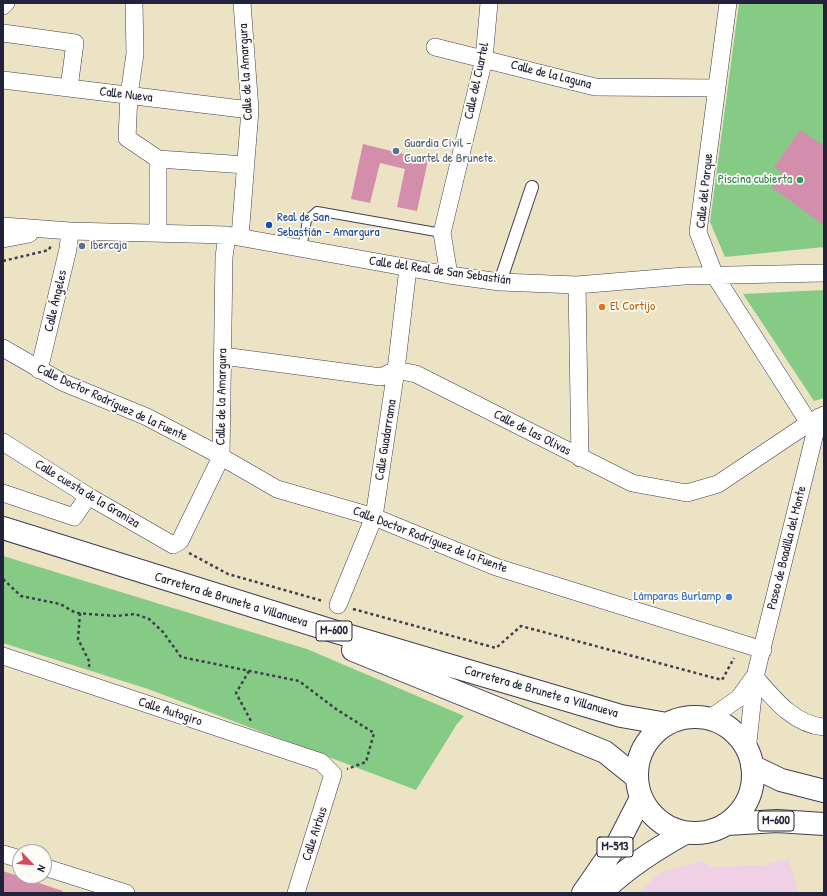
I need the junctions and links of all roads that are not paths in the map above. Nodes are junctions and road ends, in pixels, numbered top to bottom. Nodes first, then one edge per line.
1 (6, 3) edge
2 (134, 3) edge
3 (242, 3) edge
4 (489, 3) edge
5 (728, 3) edge
6 (3, 6) edge
7 (3, 33) edge
8 (435, 47) dead end
9 (484, 58) junction
10 (3, 80) edge
11 (69, 88) junction
12 (717, 88) junction
13 (129, 96) junction
14 (250, 110) junction
15 (158, 159) junction
16 (246, 165) junction
17 (532, 187) dead end
18 (3, 226) edge
19 (64, 230) junction
20 (158, 232) junction
21 (442, 233) junction
22 (233, 236) junction
23 (3, 239) edge
24 (302, 249) junction
25 (408, 268) junction
26 (824, 273) edge
27 (449, 275) junction
28 (715, 276) junction
29 (500, 282) junction
30 (577, 285) junction
31 (3, 348) edge
32 (223, 356) junction
33 (39, 370) junction
34 (396, 370) junction
35 (817, 418) edge
36 (3, 442) edge
37 (221, 457) junction
38 (580, 458) junction
39 (3, 493) edge
40 (88, 496) junction
41 (374, 516) junction
42 (3, 528) edge
43 (3, 539) edge
44 (173, 545) joint
45 (338, 605) road end
46 (763, 650) junction
47 (3, 656) edge
48 (754, 677) junction
49 (709, 719) junction
50 (667, 724) junction
51 (824, 728) edge
52 (750, 759) junction
53 (333, 774) joint
54 (638, 787) junction
55 (824, 791) edge
56 (727, 824) junction
57 (824, 824) edge
58 (685, 833) junction
59 (52, 870) edge
60 (100, 889) edge
61 (126, 893) edge
62 (296, 893) edge
63 (583, 893) edge
64 (601, 893) edge

1 - 6 street
2 - 13 street
3 - 14 street, Calle de la Amargura
4 - 9 street, Calle del Cuartel
5 - 12 street, Calle del Parque
7 - 11 street
8 - 9 street, Calle de la Laguna
9 - 12 street, Calle de la Laguna
9 - 21 street, Calle del Cuartel
10 - 11 street, Calle Nueva
11 - 13 street, Calle Nueva
12 - 28 street, Calle del Parque
13 - 14 street, Calle Nueva
13 - 15 street
14 - 16 street, Calle de la Amargura
15 - 16 street
15 - 20 street
16 - 22 street, Calle de la Amargura
17 - 29 street
18 - 19 street, Calle del Real de San Sebastián
19 - 20 street, Calle del Real de San Sebastián
19 - 23 street, Calle del Real de San Sebastián
19 - 33 street, Calle Ángeles
20 - 22 street, Calle del Real de San Sebastián
21 - 24 lane
21 - 27 street, Calle del Cuartel
22 - 24 street, Calle del Real de San Sebastián
22 - 32 street, Calle de la Amargura
24 - 25 street, Calle del Real de San Sebastián
25 - 27 street, Calle del Real de San Sebastián
25 - 34 street, Calle Guadarrama
26 - 28 street, Calle del Real de San Sebastián
27 - 29 street, Calle del Real de San Sebastián
28 - 30 street, Calle del Real de San Sebastián
28 - 35 street, Calle del Parque
29 - 30 street, Calle del Real de San Sebastián
30 - 38 street
31 - 33 street, Calle Doctor Rodríguez de la Fuente
32 - 34 street
32 - 37 street, Calle de la Amargura
33 - 37 street, Calle Doctor Rodríguez de la Fuente
34 - 38 street, Calle de las Olivas
34 - 41 street, Calle Guadarrama
35 - 38 street, Calle de las Olivas
35 - 46 street, Paseo de Boadilla del Monte
36 - 40 street, Calle cuesta de la Graniza
37 - 41 street, Calle Doctor Rodríguez de la Fuente
37 - 44 street, Calle de la Amargura
39 - 40 street
40 - 44 street, Calle cuesta de la Graniza
41 - 45 street, Calle Guadarrama
41 - 46 street, Calle Doctor Rodríguez de la Fuente
42 - 50 main road, Carretera de Brunete a Villanueva / M-600
43 - 54 main road, Carretera de Brunete a Villanueva / M-600
46 - 48 street, Paseo de Boadilla del Monte
47 - 53 street, Calle Autogiro
48 - 49 street, Paseo de Boadilla del Monte
48 - 51 street
48 - 52 street, Paseo de Boadilla del Monte
49 - 50 main road, M-600
49 - 52 main road, M-600
50 - 54 main road, M-600
52 - 55 main road, M-600
52 - 56 main road, M-600
53 - 62 street, Calle Airbus
54 - 58 main road, M-600
54 - 63 main road, M-513
56 - 57 main road, M-600
56 - 58 main road, M-600
58 - 64 main road, M-513
59 - 60 street
60 - 61 street

